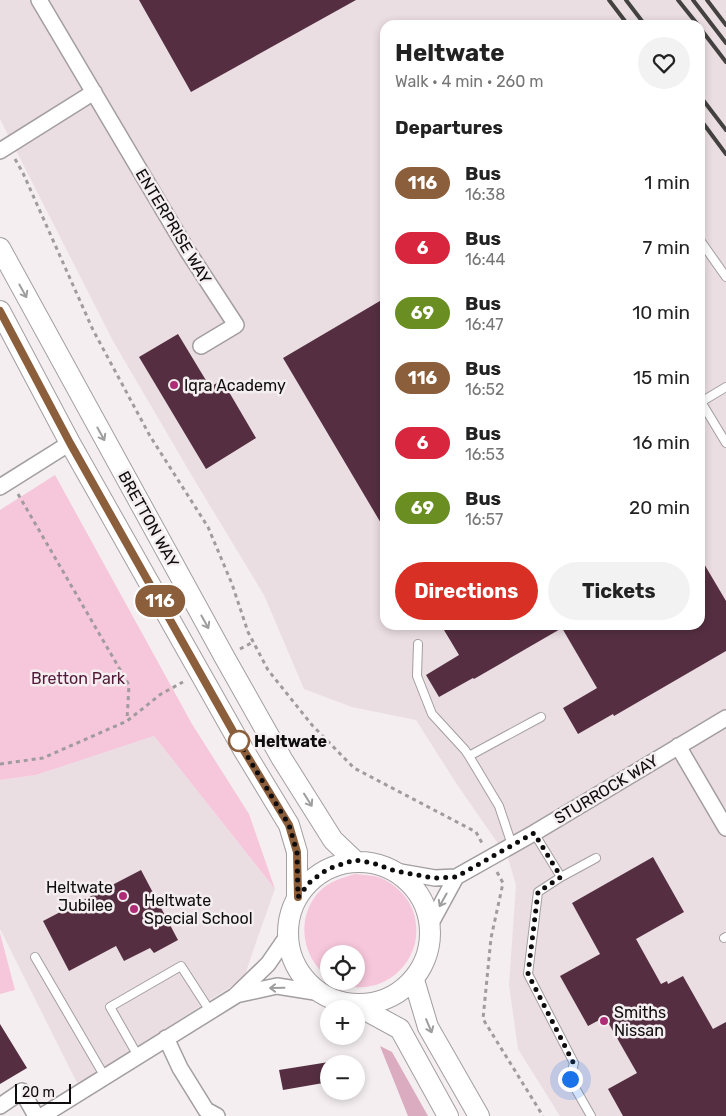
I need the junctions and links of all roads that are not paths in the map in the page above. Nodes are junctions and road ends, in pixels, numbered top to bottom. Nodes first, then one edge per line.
1 (39, 0) edge
2 (94, 92) junction
3 (0, 151) edge
4 (705, 246) edge
5 (0, 248) edge
6 (726, 277) edge
7 (0, 311) edge
8 (201, 346) dead end
9 (726, 387) edge
10 (705, 398) edge
11 (705, 409) edge
12 (70, 443) junction
13 (726, 443) edge
14 (5, 483) edge
15 (418, 644) dead end
16 (541, 717) dead end
17 (726, 718) edge
18 (678, 746) junction
19 (469, 756) junction
20 (726, 828) edge
21 (534, 833) junction
22 (512, 845) junction
23 (596, 858) dead end
24 (354, 860) junction
25 (395, 871) junction
26 (456, 877) junction
27 (561, 877) junction
28 (298, 897) junction
29 (430, 923) junction
30 (288, 935) junction
31 (35, 957) dead end
32 (414, 980) junction
33 (321, 993) junction
34 (235, 996) junction
35 (334, 1000) edge
36 (365, 1004) edge
37 (365, 1010) edge
38 (210, 1011) junction
39 (166, 1038) junction
40 (138, 1056) junction
41 (105, 1077) junction
42 (0, 1106) edge
43 (207, 1114) edge
44 (36, 1116) edge
45 (42, 1116) edge
46 (448, 1116) edge
47 (479, 1116) edge
48 (591, 1116) edge

1 - 2 street, ENTERPRISE WAY
2 - 3 street
2 - 8 street, ENTERPRISE WAY
4 - 6 lane
5 -> 24 street, BRETTON WAY
7 - 12 street, BRETTON WAY
9 - 10 lane
11 - 13 lane
12 - 14 street
12 - 28 street, BRETTON WAY
15 - 19 lane
16 - 19 lane
17 - 18 street, STURROCK WAY
18 - 20 street
18 - 21 street, STURROCK WAY
19 - 22 lane
21 - 22 street, STURROCK WAY
21 - 27 lane
22 - 26 street, STURROCK WAY
23 - 27 lane
24 - 25 street
24 - 28 street
25 - 26 street, STURROCK WAY
25 - 29 street
26 -> 29 street
27 - 48 lane
28 - 30 street
29 - 32 street
30 - 33 street
30 - 34 street
31 - 41 lane
32 - 36 street
32 -> 47 street
33 -> 34 street
33 - 35 street
34 - 38 street
37 - 46 street
38 - 39 street
38 - 40 lane
39 - 40 street
39 - 43 street
40 - 41 street
41 - 45 street
42 - 44 street

